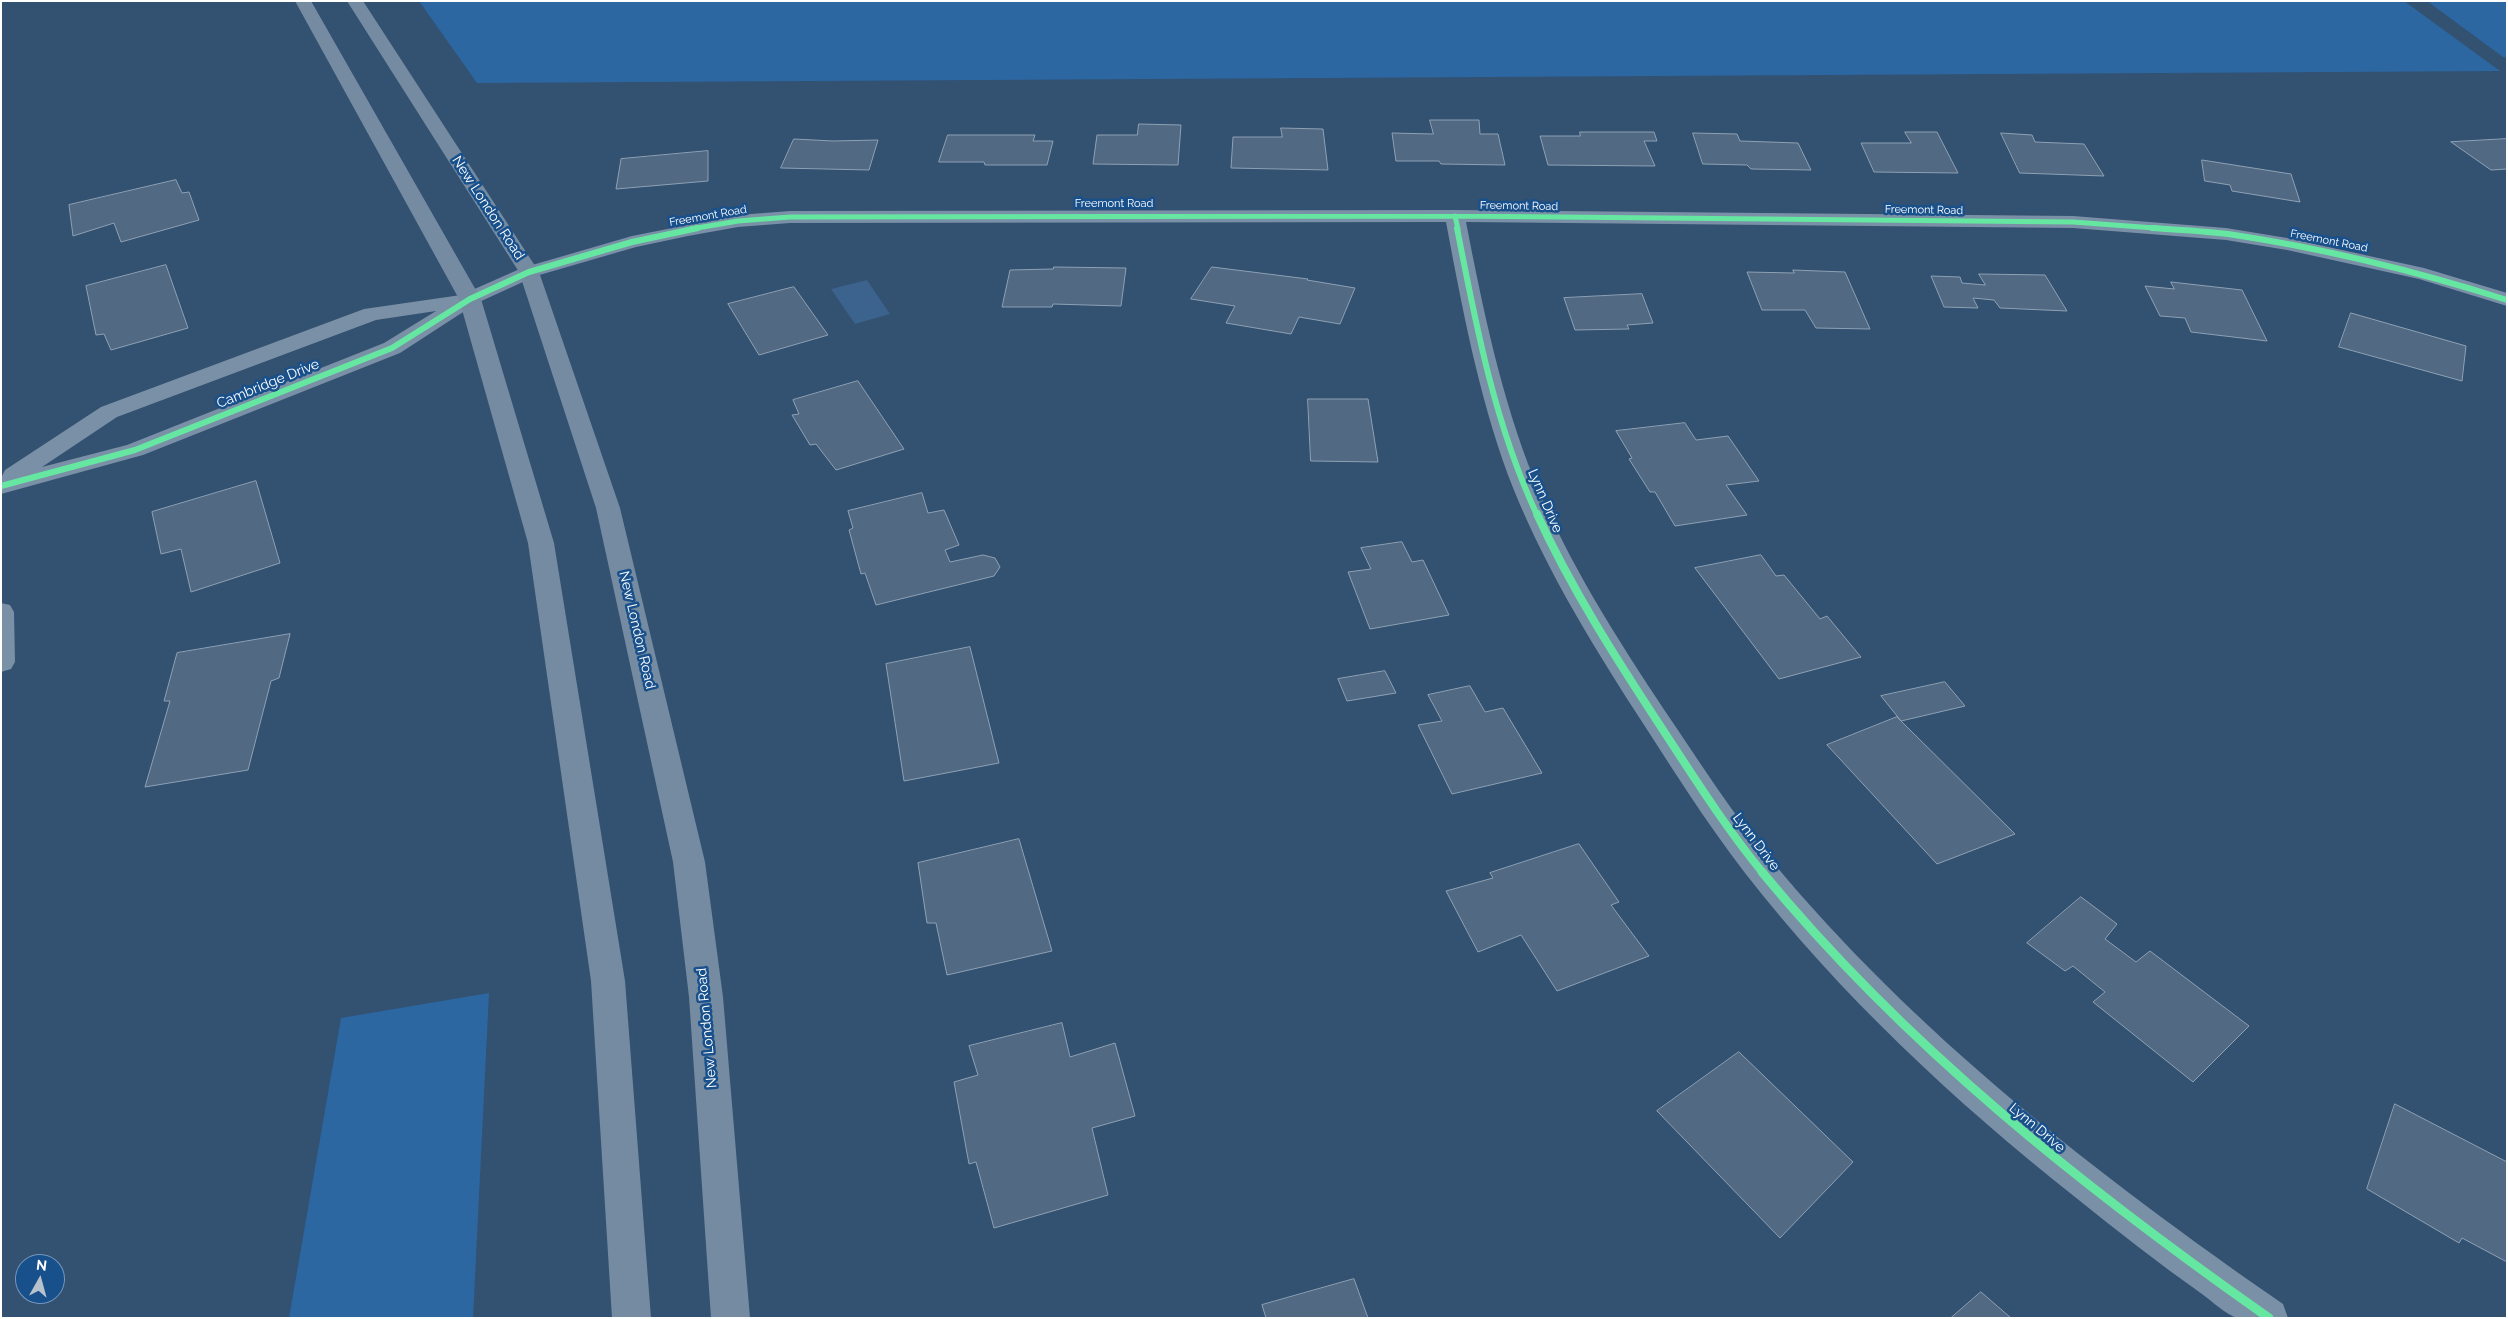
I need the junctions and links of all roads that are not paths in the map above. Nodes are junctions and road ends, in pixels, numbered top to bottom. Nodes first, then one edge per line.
1 (303, 1) edge
2 (355, 1) edge
3 (1455, 216) junction
4 (529, 272) junction
5 (470, 299) junction
6 (2507, 300) edge
7 (1, 484) edge
8 (1, 612) edge
9 (1, 662) edge
10 (632, 1318) edge
11 (731, 1318) edge
12 (2269, 1318) edge

1 - 5 main road
2 - 4 main road, New London Road
3 - 4 street, Freemont Road
3 - 6 street, Freemont Road
3 - 12 street, Lynn Drive
4 - 5 street, Cambridge Drive
4 - 11 main road, New London Road
5 - 7 street, Cambridge Drive
5 - 7 street, Cambridge Drive
5 - 10 main road
8 - 9 street

